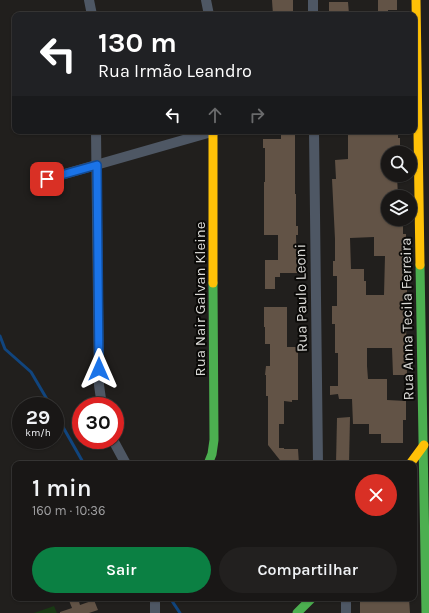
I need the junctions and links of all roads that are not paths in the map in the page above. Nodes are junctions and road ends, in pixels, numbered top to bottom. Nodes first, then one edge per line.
1 (89, 0) edge
2 (206, 0) edge
3 (313, 0) edge
4 (416, 0) edge
5 (91, 12) edge
6 (208, 12) edge
7 (313, 12) edge
8 (416, 12) edge
9 (417, 114) edge
10 (96, 134) edge
11 (204, 134) edge
12 (214, 134) edge
13 (314, 134) edge
14 (97, 165) junction
15 (47, 179) dead end
16 (101, 397) edge
17 (426, 442) edge
18 (118, 449) edge
19 (124, 461) edge
20 (210, 461) edge
21 (318, 461) edge
22 (412, 461) edge
23 (155, 601) edge
24 (309, 601) edge
25 (346, 601) edge
26 (155, 613) edge
27 (297, 613) edge
28 (346, 613) edge
29 (426, 613) edge

1 - 5 street
2 - 6 street
3 - 7 street
4 - 8 street, Rua Anna Tecila Ferreira
9 - 17 street, Rua Anna Tecila Ferreira
10 - 14 street
11 - 14 street
12 - 20 street, Rua Nair Galvan Kleine
13 - 21 street, Rua Paulo Leoni
14 - 15 street
14 - 16 street
17 - 22 street
17 - 29 street, Rua Anna Tecila Ferreira
18 - 19 street
23 - 26 street
24 - 27 street
25 - 28 street

